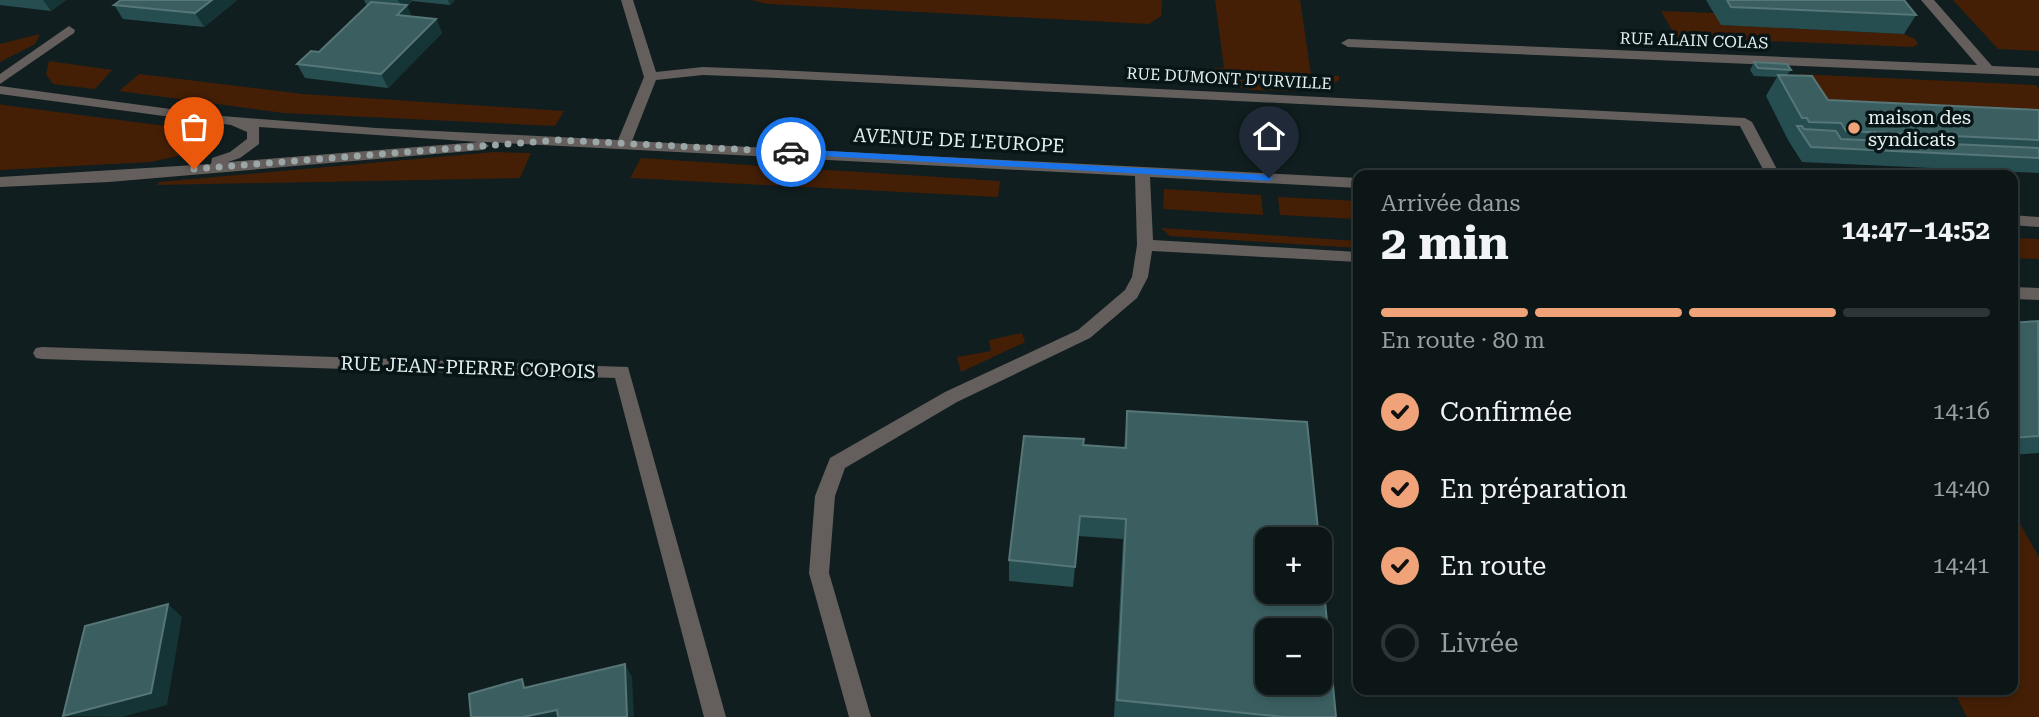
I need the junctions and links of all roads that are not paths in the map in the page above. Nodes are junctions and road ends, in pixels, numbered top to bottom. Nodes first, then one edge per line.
1 (627, 0) edge
2 (1927, 0) edge
3 (69, 30) dead end
4 (1348, 43) dead end
5 (1989, 70) junction
6 (2039, 72) edge
7 (651, 77) junction
8 (0, 80) edge
9 (0, 90) edge
10 (232, 120) junction
11 (558, 140) junction
12 (624, 143) junction
13 (194, 169) junction
14 (1770, 170) edge
15 (1142, 171) junction
16 (0, 182) edge
17 (1353, 183) edge
18 (2018, 220) edge
19 (2039, 222) edge
20 (1145, 245) junction
21 (1353, 257) edge
22 (2018, 293) edge
23 (2039, 294) edge
24 (41, 353) dead end
25 (715, 717) edge
26 (860, 717) edge

1 - 7 street
2 - 5 street
3 - 8 street
4 - 5 street, RUE ALAIN COLAS
5 - 6 street, RUE ALAIN COLAS
7 - 12 street
7 - 14 street, RUE DUMONT D'URVILLE
9 - 10 street
10 - 11 street
10 - 13 street
11 - 12 street, AVENUE DE L'EUROPE
11 - 13 street
12 - 15 street, AVENUE DE L'EUROPE
13 - 16 street
15 - 17 street, AVENUE DE L'EUROPE
15 - 20 street
18 - 19 street
20 - 21 street
20 - 26 street
22 - 23 street
24 - 25 street, RUE JEAN-PIERRE COPOIS

